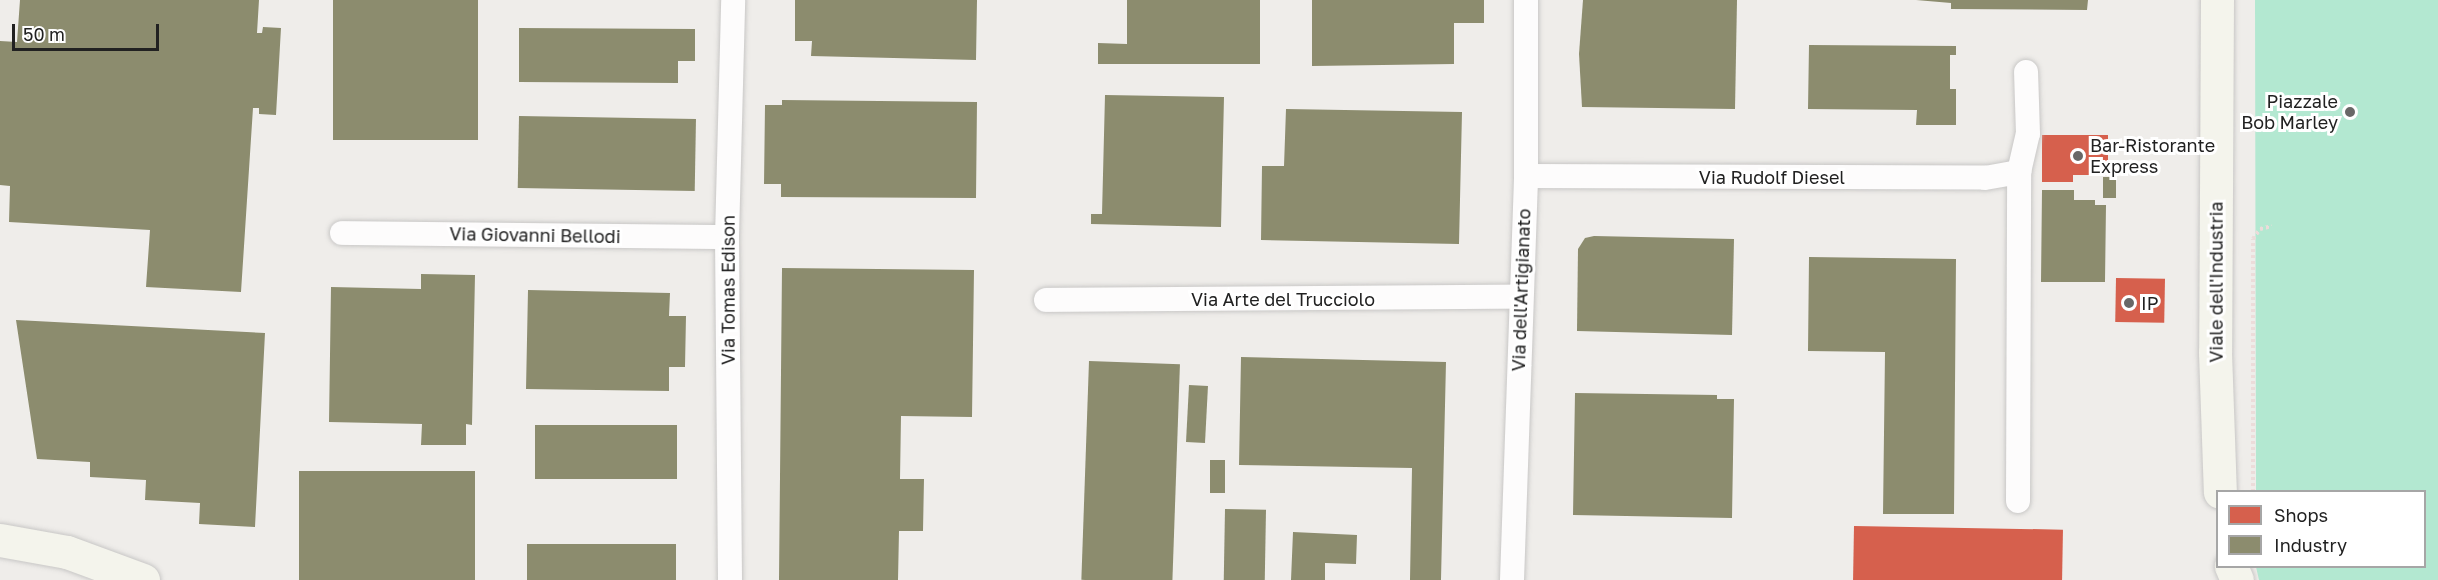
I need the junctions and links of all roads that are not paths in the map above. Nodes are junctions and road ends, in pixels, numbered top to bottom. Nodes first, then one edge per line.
1 (733, 0) edge
2 (1526, 0) edge
3 (2217, 0) edge
4 (2026, 72) dead end
5 (2019, 172) junction
6 (1526, 176) junction
7 (342, 233) dead end
8 (727, 237) junction
9 (1520, 297) junction
10 (1046, 300) dead end
11 (2220, 490) edge
12 (2018, 501) dead end
13 (9, 541) edge
14 (143, 580) edge
15 (730, 580) edge
16 (1512, 580) edge

1 - 8 street, Via Tomas Edison
2 - 6 street, Via dell'Artigianato
3 - 11 street, Viale dell'Industria
4 - 5 street
5 - 6 street, Via Rudolf Diesel
5 - 12 street
6 - 9 street, Via dell'Artigianato
7 - 8 street, Via Giovanni Bellodi
8 - 15 street, Via Tomas Edison
9 - 10 street, Via Arte del Trucciolo
9 - 16 street, Via dell'Artigianato
13 - 14 street

